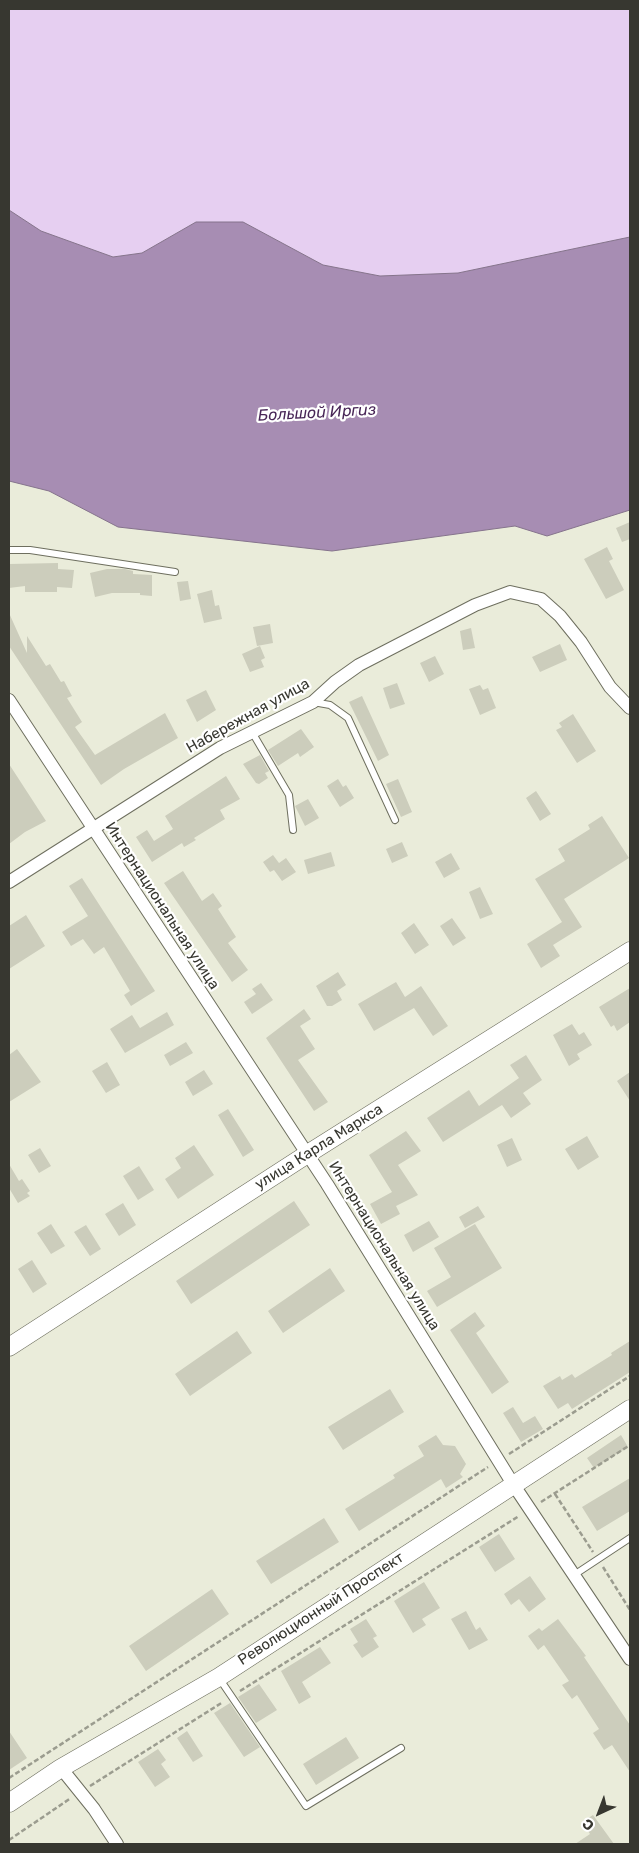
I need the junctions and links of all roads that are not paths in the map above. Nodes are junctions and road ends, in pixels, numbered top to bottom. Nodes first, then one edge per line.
1 (9, 550) edge
2 (176, 572) dead end
3 (9, 700) edge
4 (314, 702) junction
5 (630, 708) edge
6 (252, 732) junction
7 (394, 820) dead end
8 (92, 829) junction
9 (293, 830) dead end
10 (9, 882) edge
11 (630, 951) edge
12 (306, 1155) junction
13 (9, 1347) edge
14 (630, 1410) edge
15 (512, 1484) junction
16 (630, 1538) edge
17 (574, 1575) junction
18 (630, 1659) edge
19 (218, 1677) junction
20 (401, 1748) dead end
21 (61, 1768) junction
22 (9, 1803) edge
23 (117, 1844) edge

1 - 2 lane
3 - 8 street, Интернациональная улица
4 - 5 street, Набережная улица
4 - 6 street, Набережная улица
4 - 7 lane
6 - 8 street, Набережная улица
6 - 9 lane
8 - 10 street, Набережная улица
8 - 12 street, Интернациональная улица
11 - 12 street, улица Карла Маркса
12 - 13 street, улица Карла Маркса
12 - 15 street, Интернациональная улица
14 - 15 street, Революционный Проспект
15 - 17 street, Интернациональная улица
15 - 19 street, Революционный Проспект
16 - 17 lane
17 - 18 street, Интернациональная улица
19 - 20 lane
19 - 21 street, Революционный Проспект
21 - 22 street, Революционный Проспект
21 - 23 street

